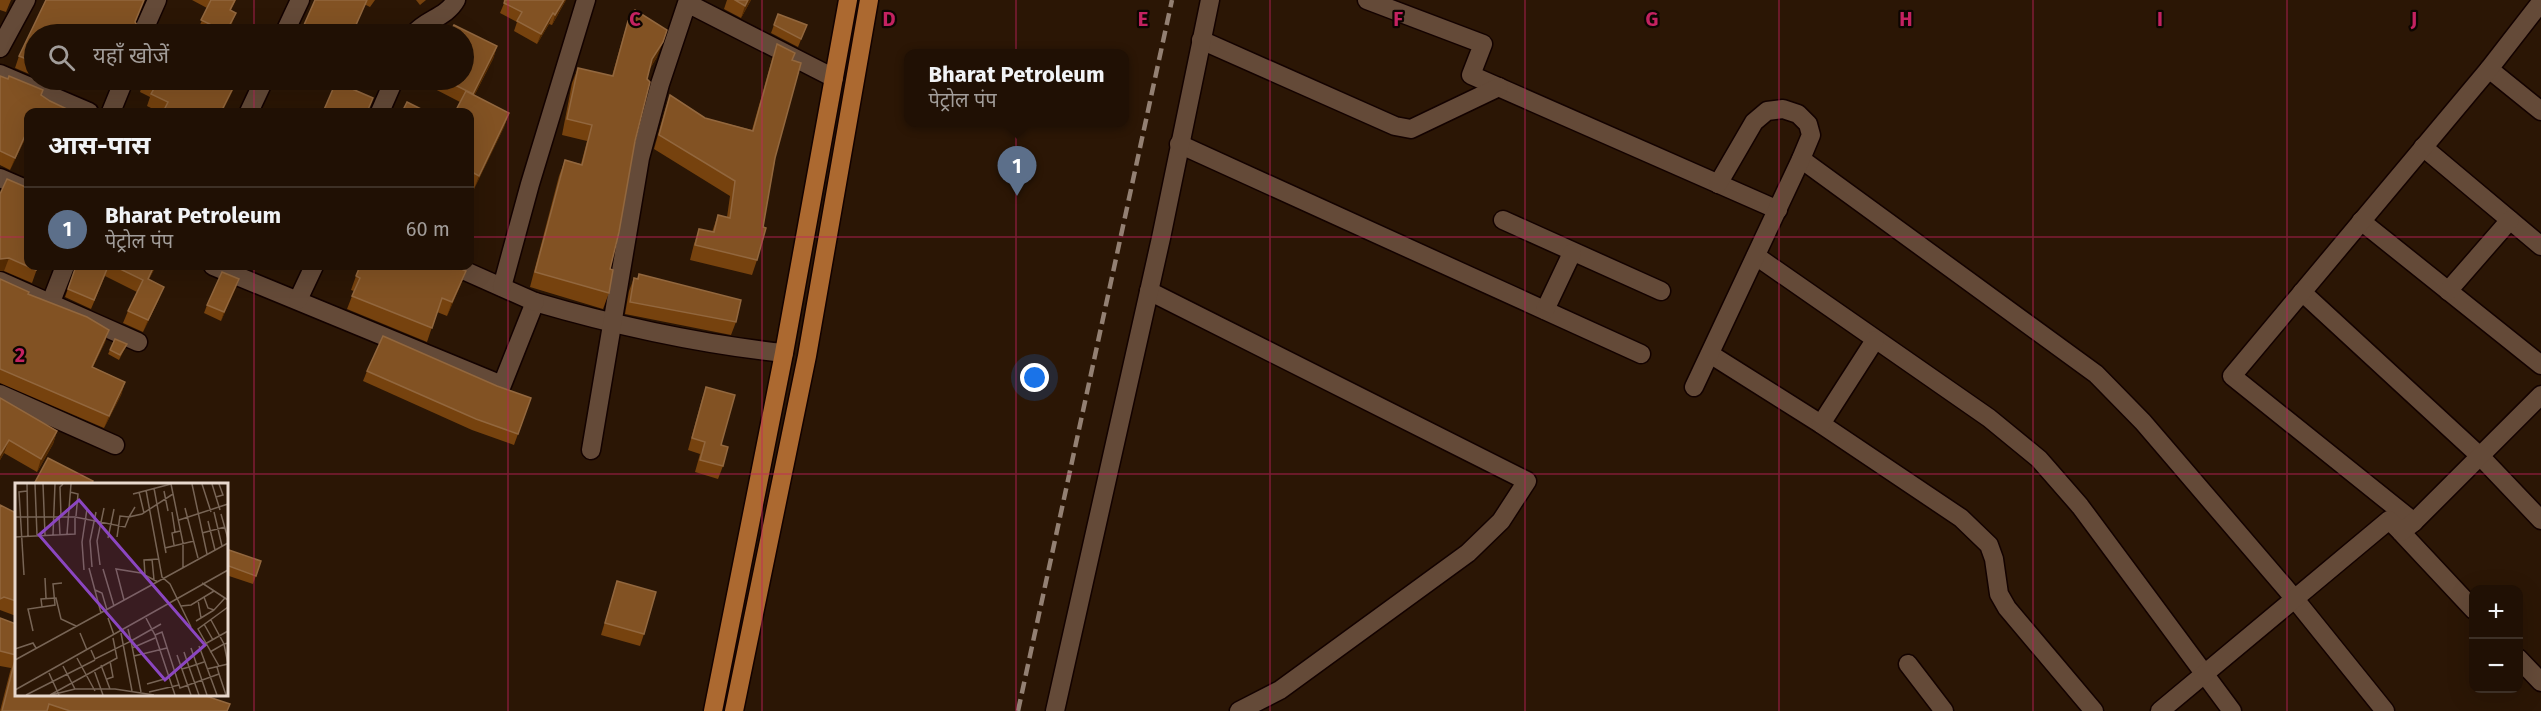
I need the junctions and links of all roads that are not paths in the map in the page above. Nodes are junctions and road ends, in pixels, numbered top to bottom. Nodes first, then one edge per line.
1 (26, 0) edge
2 (157, 0) edge
3 (300, 0) edge
4 (456, 0) edge
5 (586, 0) edge
6 (848, 0) edge
7 (869, 0) edge
8 (1210, 0) edge
9 (1367, 0) edge
10 (685, 1) edge
11 (2541, 2) edge
12 (146, 24) edge
13 (289, 24) edge
14 (425, 24) edge
15 (1201, 40) junction
16 (0, 48) edge
17 (2488, 69) junction
18 (0, 74) edge
19 (834, 78) junction
20 (24, 84) edge
21 (1499, 87) junction
22 (37, 90) edge
23 (120, 90) edge
24 (259, 90) edge
25 (390, 90) edge
26 (80, 108) edge
27 (113, 108) edge
28 (251, 108) edge
29 (382, 108) edge
30 (2541, 111) edge
31 (1179, 144) junction
32 (2424, 147) junction
33 (1801, 159) junction
34 (0, 178) edge
35 (1719, 184) junction
36 (24, 188) edge
37 (1778, 210) junction
38 (1503, 220) dead end
39 (2510, 220) junction
40 (2361, 221) junction
41 (2541, 246) edge
42 (1572, 253) junction
43 (1756, 256) junction
44 (63, 270) edge
45 (223, 270) edge
46 (312, 270) edge
47 (464, 270) edge
48 (0, 281) edge
49 (502, 286) junction
50 (1149, 291) junction
51 (1661, 291) dead end
52 (2448, 291) junction
53 (2302, 292) junction
54 (298, 300) junction
55 (51, 302) junction
56 (535, 302) junction
57 (1545, 310) junction
58 (613, 325) junction
59 (1875, 340) junction
60 (138, 342) dead end
61 (784, 353) junction
62 (1641, 354) dead end
63 (1710, 354) junction
64 (2541, 365) edge
65 (1694, 387) dead end
66 (0, 394) edge
67 (2541, 395) edge
68 (1821, 424) junction
69 (115, 445) dead end
70 (591, 450) dead end
71 (2481, 457) junction
72 (2541, 520) edge
73 (2408, 527) junction
74 (2294, 598) junction
75 (2469, 604) edge
76 (2523, 663) edge
77 (1908, 664) dead end
78 (2203, 675) junction
79 (2541, 682) edge
80 (713, 711) edge
81 (734, 711) edge
82 (1055, 711) edge
83 (1239, 711) edge
84 (1944, 711) edge
85 (2094, 711) edge
86 (2160, 711) edge
87 (2232, 711) edge
88 (2385, 711) edge

1 - 16 street
2 - 12 street
3 - 13 street
4 - 14 street
5 - 49 street
6 - 19 main road
7 - 81 main road
8 - 15 street
9 - 21 street
10 - 19 street
10 - 58 street
11 - 17 street
15 - 21 street
15 - 31 street
17 - 30 street
17 - 32 street
18 - 20 street
19 - 61 main road
21 - 35 street
22 - 26 street
23 - 27 street
24 - 28 street
25 - 29 street
31 - 50 street
31 - 57 street
32 - 39 street
32 - 40 street
33 - 35 street
33 - 37 street
33 - 74 street
34 - 36 street
35 - 37 street
37 - 43 street
38 - 42 street
39 - 41 street
39 - 52 street
40 - 52 street
40 - 53 street
42 - 51 street
42 - 57 street
43 - 59 street
43 - 63 street
44 - 55 street
45 - 54 street
46 - 54 street
47 - 49 street
48 - 55 street
49 - 56 street
50 - 82 street
50 - 83 street
52 - 64 street
53 - 71 street
53 - 73 street
54 - 56 street
55 - 60 street
56 - 58 street
57 - 62 street
58 - 61 street
58 - 70 street
59 - 68 street
59 - 78 street
61 - 80 main road
63 - 65 street
63 - 68 street
66 - 69 street
67 - 71 street
68 - 85 street
71 - 72 street
71 - 73 street
73 - 74 street
73 - 75 street
74 - 78 street
74 - 88 street
76 - 79 street
77 - 84 street
78 - 86 street
78 - 87 street

